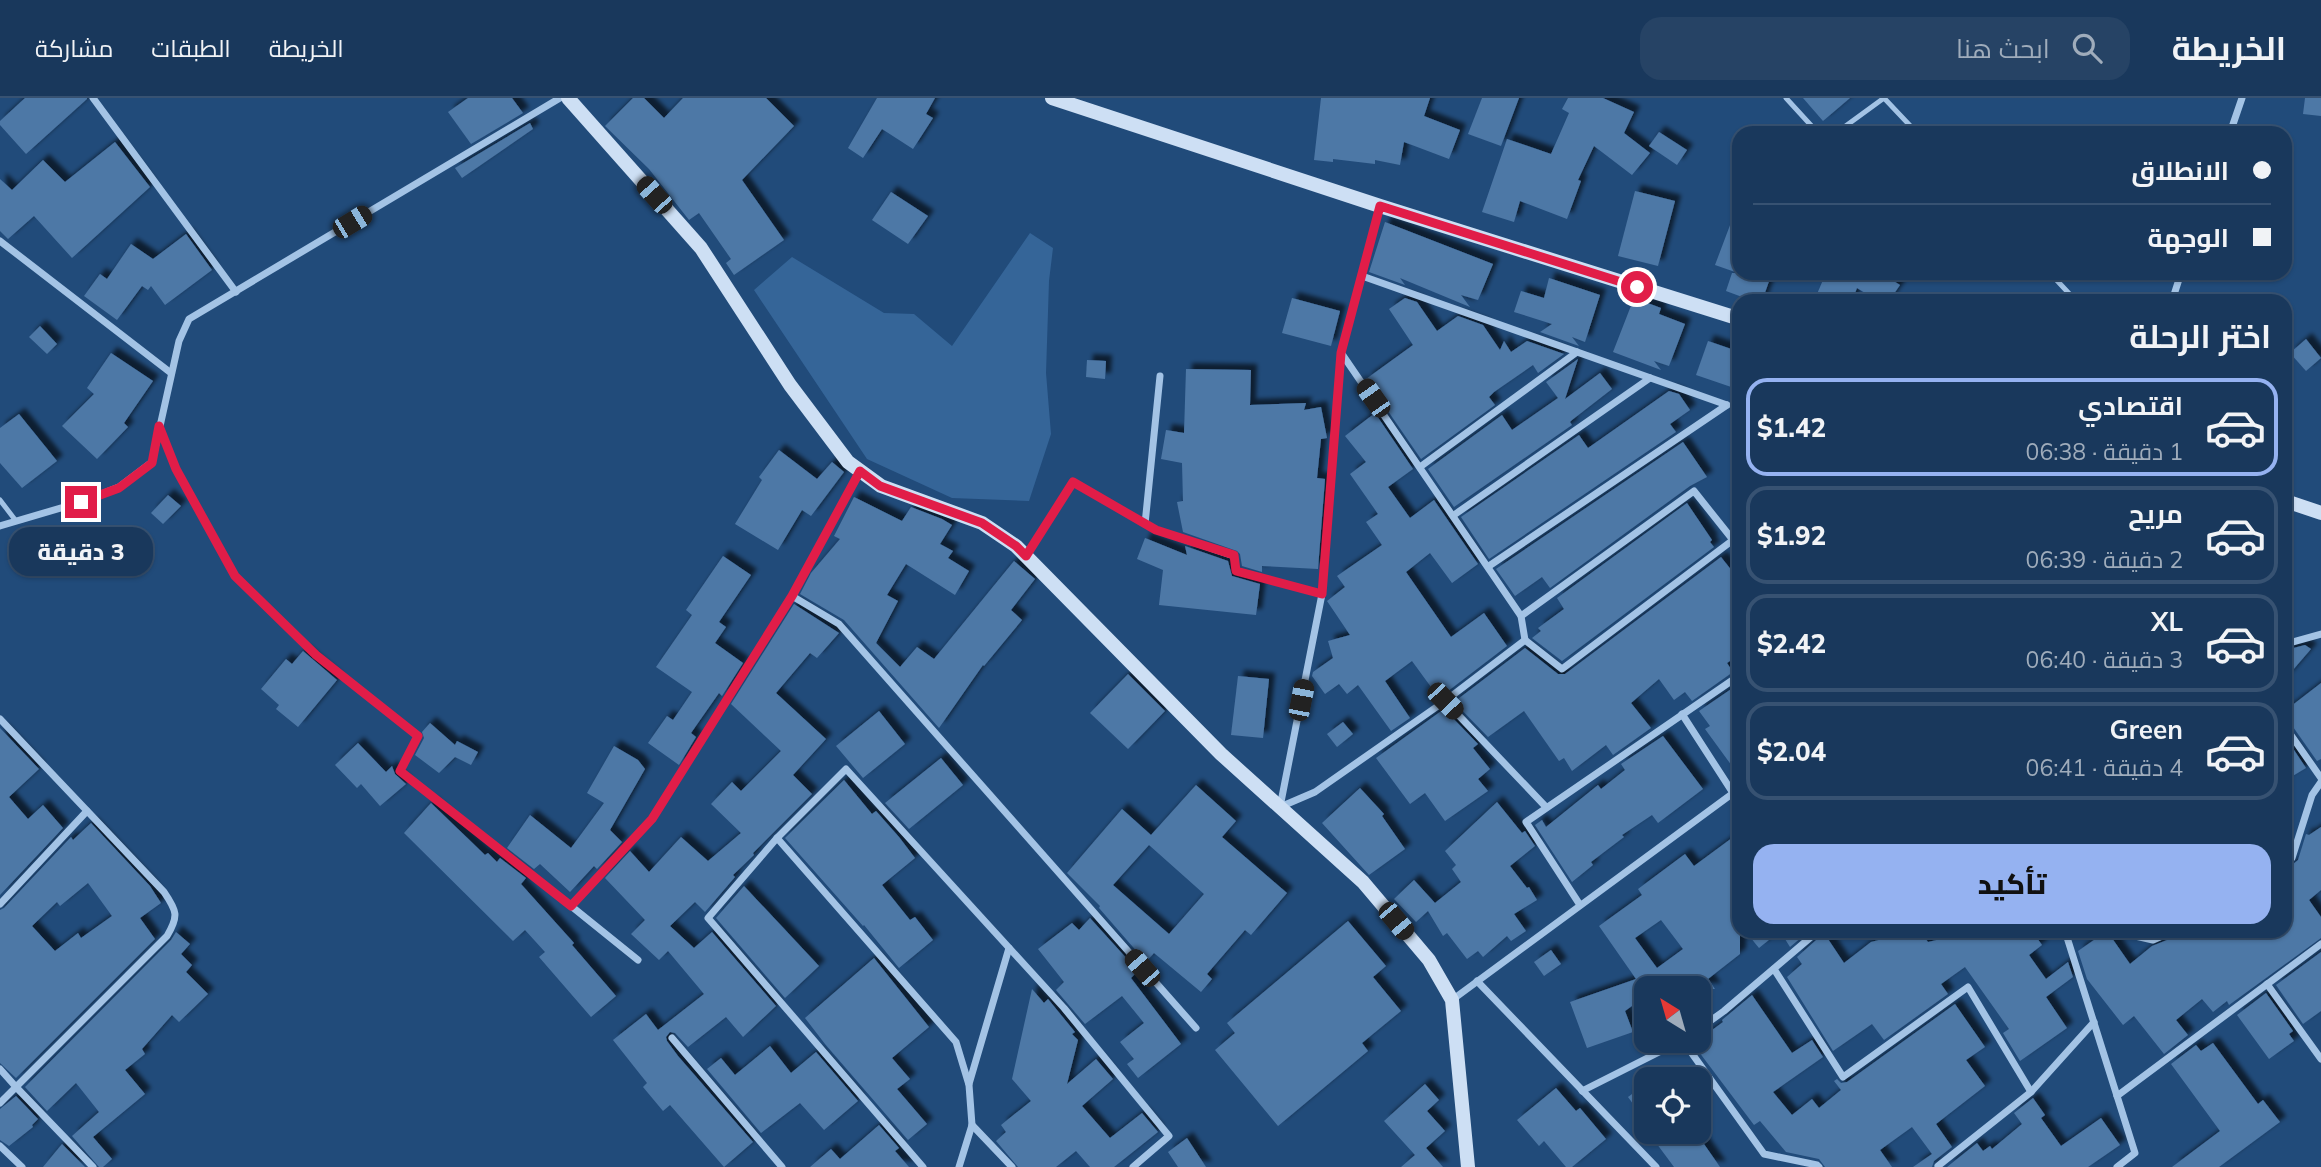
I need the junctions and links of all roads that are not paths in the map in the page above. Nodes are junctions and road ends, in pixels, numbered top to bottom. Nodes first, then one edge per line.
1 (93, 98) edge
2 (560, 98) edge
3 (568, 98) edge
4 (1052, 98) edge
5 (1786, 98) edge
6 (2242, 98) edge
7 (1812, 126) edge
8 (1846, 126) edge
9 (1910, 126) edge
10 (2232, 126) edge
11 (1380, 206) junction
12 (0, 241) edge
13 (1362, 276) junction
14 (2057, 280) edge
15 (236, 292) junction
16 (2070, 294) edge
17 (1732, 316) edge
18 (1577, 352) junction
19 (1341, 353) junction
20 (171, 373) junction
21 (1160, 376) dead end
22 (1650, 378) junction
23 (159, 426) junction
24 (1420, 467) junction
25 (860, 471) junction
26 (0, 500) edge
27 (2292, 503) edge
28 (2321, 513) edge
29 (1454, 515) junction
30 (16, 521) junction
31 (1145, 524) junction
32 (0, 526) edge
33 (1732, 534) edge
34 (1732, 542) edge
35 (1026, 556) junction
36 (1489, 566) junction
37 (1322, 594) junction
38 (792, 596) junction
39 (1521, 616) junction
40 (2321, 634) edge
41 (1525, 640) junction
42 (2292, 642) edge
43 (1732, 681) edge
44 (1445, 701) junction
45 (1682, 715) junction
46 (0, 719) edge
47 (2292, 737) edge
48 (2321, 780) edge
49 (1732, 784) edge
50 (1732, 793) edge
51 (1280, 807) junction
52 (1546, 807) junction
53 (87, 811) junction
54 (777, 838) junction
55 (2292, 858) edge
56 (0, 904) edge
57 (1580, 905) junction
58 (571, 906) junction
59 (1810, 938) edge
60 (2067, 938) edge
61 (2321, 944) edge
62 (1009, 948) junction
63 (638, 960) dead end
64 (1774, 969) junction
65 (1477, 981) junction
66 (2267, 984) junction
67 (1452, 1000) junction
68 (1712, 1020) edge
69 (2094, 1022) junction
70 (1196, 1028) dead end
71 (672, 1038) dead end
72 (1656, 1054) edge
73 (1691, 1054) edge
74 (2321, 1059) edge
75 (0, 1069) edge
76 (969, 1085) junction
77 (16, 1087) junction
78 (1582, 1091) junction
79 (2031, 1092) junction
80 (2117, 1096) junction
81 (0, 1103) edge
82 (972, 1125) junction
83 (0, 1146) edge
84 (1938, 1166) edge
85 (23, 1167) edge
86 (93, 1167) edge
87 (782, 1167) edge
88 (923, 1167) edge
89 (959, 1167) edge
90 (1012, 1167) edge
91 (1133, 1167) edge
92 (1468, 1167) edge
93 (1656, 1167) edge
94 (1819, 1167) edge
95 (2117, 1167) edge

1 - 15 street
2 - 15 street
3 - 25 street
4 - 11 street
5 - 7 lane
6 - 10 street
8 - 9 lane
11 - 13 street
11 - 17 street
12 - 20 street
13 - 18 street
13 - 19 street
14 - 16 lane
15 - 20 street
18 - 22 street
18 - 24 street
19 - 24 street
19 - 37 street
20 - 23 street
21 - 31 street
22 - 29 street
22 - 36 street
23 - 30 street
23 - 58 street
24 - 29 street
25 - 35 street
25 - 38 street
26 - 30 lane
27 - 28 street
29 - 36 street
30 - 32 street
31 - 35 street
31 - 37 street
33 - 39 street
34 - 41 street
35 - 51 street
36 - 39 street
37 - 51 street
38 - 58 street
38 - 70 street
39 - 41 street
40 - 42 street
41 - 44 street
43 - 45 street
44 - 51 street
44 - 52 street
45 - 49 street
45 - 52 street
46 - 53 street
47 - 48 street
48 - 55 street
50 - 57 street
51 - 67 street
52 - 57 street
53 - 56 street
53 - 77 street
54 - 62 street
54 - 76 street
54 - 88 street
57 - 65 street
58 - 63 street
59 - 64 street
60 - 69 street
61 - 66 street
62 - 76 street
62 - 91 street
64 - 68 street
64 - 79 street
65 - 67 street
65 - 78 street
66 - 74 street
66 - 80 street
67 - 92 street
69 - 79 street
69 - 80 street
71 - 87 street
72 - 78 street
73 - 94 street
75 - 77 street
76 - 82 street
77 - 81 street
77 - 86 street
78 - 93 street
79 - 84 street
80 - 95 street
82 - 89 street
82 - 90 street
83 - 85 street

